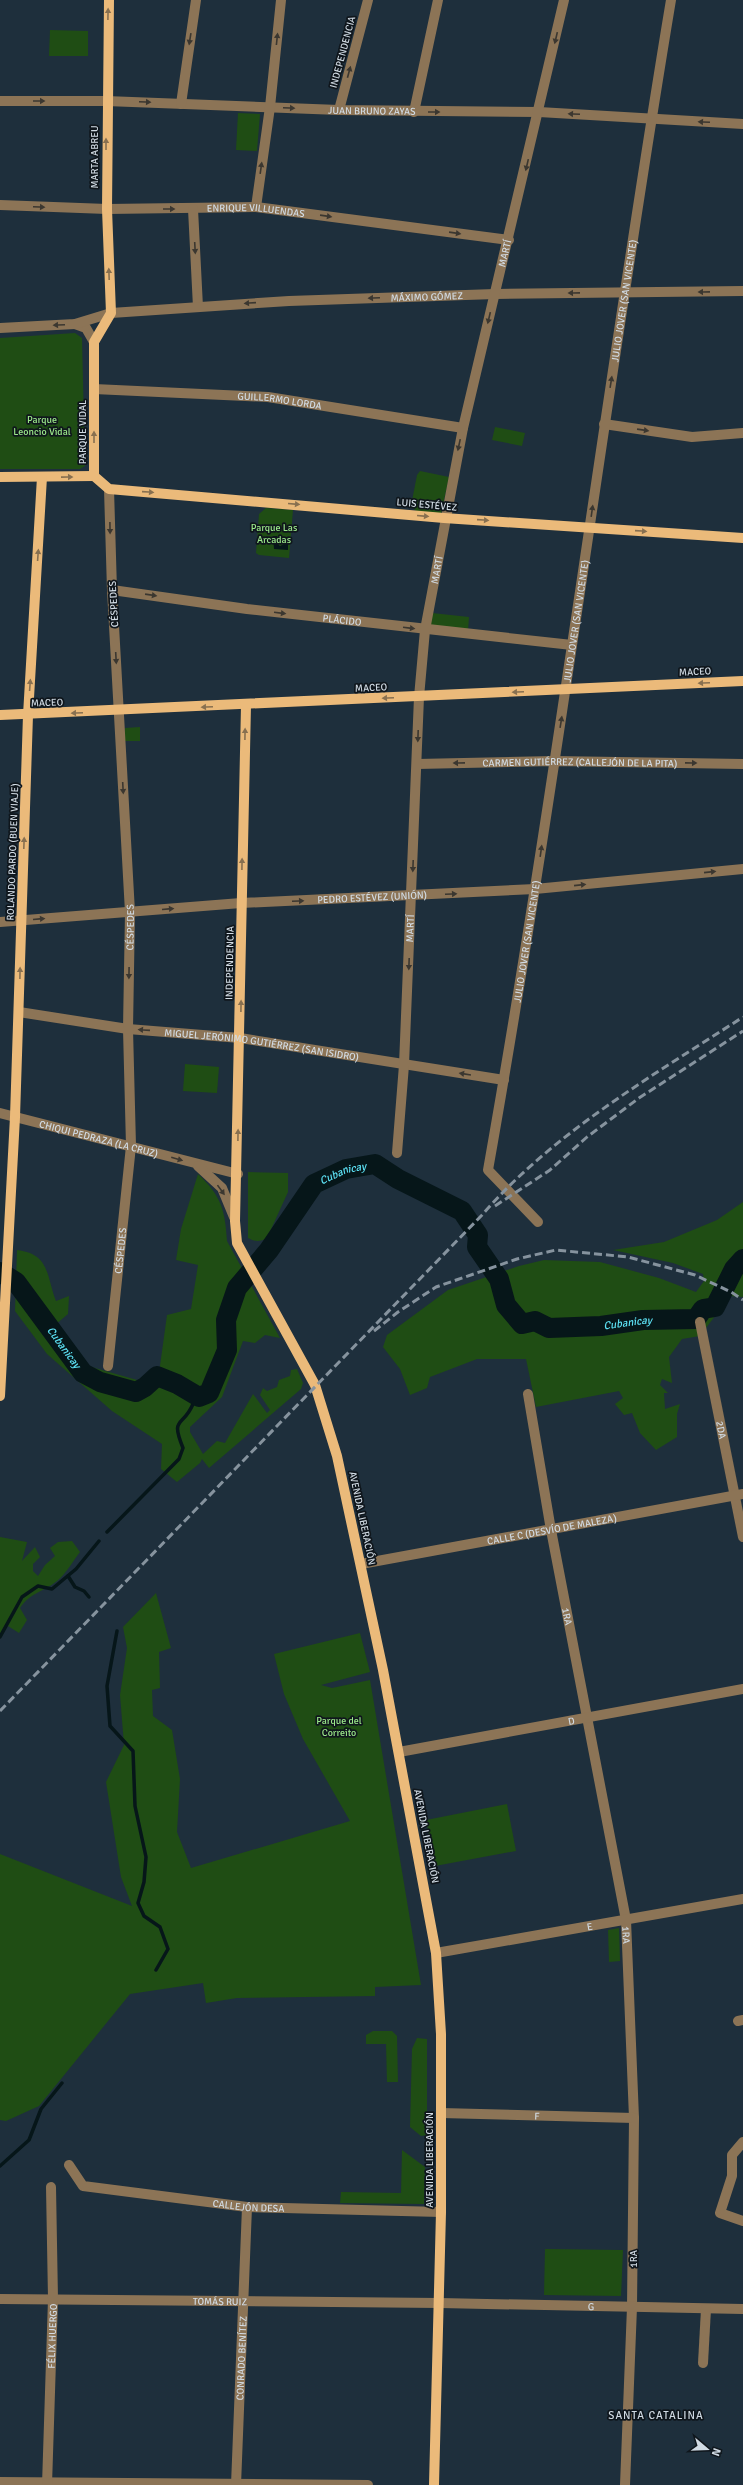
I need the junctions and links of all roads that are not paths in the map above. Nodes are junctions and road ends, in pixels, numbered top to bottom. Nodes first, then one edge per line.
1 (109, 0) edge
2 (196, 0) edge
3 (281, 0) edge
4 (368, 0) edge
5 (438, 0) edge
6 (564, 0) edge
7 (671, 0) edge
8 (0, 101) edge
9 (106, 101) junction
10 (181, 104) junction
11 (270, 107) junction
12 (339, 110) junction
13 (414, 112) junction
14 (539, 112) junction
15 (651, 119) junction
16 (743, 124) edge
17 (0, 205) edge
18 (256, 207) junction
19 (107, 209) junction
20 (193, 209) junction
21 (509, 240) junction
22 (743, 291) edge
23 (624, 293) junction
24 (495, 294) junction
25 (198, 307) junction
26 (111, 313) junction
27 (75, 324) junction
28 (0, 328) edge
29 (94, 342) junction
30 (94, 389) junction
31 (604, 424) junction
32 (463, 428) junction
33 (743, 433) edge
34 (94, 476) junction
35 (0, 477) edge
36 (42, 477) junction
37 (109, 489) junction
38 (444, 518) junction
39 (590, 528) junction
40 (743, 538) edge
41 (112, 590) junction
42 (424, 630) junction
43 (572, 645) junction
44 (743, 681) edge
45 (566, 689) junction
46 (419, 697) junction
47 (246, 705) junction
48 (119, 711) junction
49 (0, 715) edge
50 (28, 715) junction
51 (554, 761) junction
52 (417, 764) junction
53 (743, 764) edge
54 (743, 869) edge
55 (535, 889) junction
56 (412, 897) junction
57 (241, 903) junction
58 (130, 912) junction
59 (22, 921) junction
60 (0, 922) edge
61 (19, 1012) junction
62 (128, 1029) junction
63 (240, 1038) junction
64 (404, 1065) junction
65 (504, 1080) junction
66 (0, 1113) edge
67 (15, 1118) junction
68 (131, 1146) junction
69 (397, 1153) dead end
70 (197, 1165) junction
71 (238, 1174) junction
72 (235, 1221) junction
73 (538, 1222) dead end
74 (700, 1322) dead end
75 (108, 1366) dead end
76 (528, 1394) dead end
77 (0, 1396) edge
78 (739, 1495) edge
79 (551, 1530) junction
80 (743, 1536) edge
81 (361, 1564) junction
82 (743, 1689) edge
83 (587, 1718) junction
84 (399, 1752) junction
85 (743, 1899) edge
86 (626, 1920) junction
87 (436, 1953) junction
88 (441, 2113) junction
89 (634, 2118) junction
90 (743, 2142) edge
91 (69, 2165) dead end
92 (51, 2187) dead end
93 (247, 2207) junction
94 (441, 2212) junction
95 (743, 2221) edge
96 (0, 2299) edge
97 (53, 2299) junction
98 (244, 2301) junction
99 (440, 2303) junction
100 (632, 2307) junction
101 (706, 2309) junction
102 (743, 2309) edge
103 (703, 2363) dead end
104 (0, 2482) edge
105 (47, 2484) edge
106 (236, 2484) edge
107 (368, 2485) edge
108 (434, 2485) edge
109 (625, 2485) edge

9 -> 1 main road, MARTA ABREU
2 -> 10 street
11 -> 3 street
12 -> 4 street, INDEPENDENCIA
5 - 13 street
6 -> 14 street, MARTÍ
7 - 15 street, JULIO JOVER (SAN VICENTE)
8 -> 9 street, JUAN BRUNO ZAYAS
9 -> 10 street, JUAN BRUNO ZAYAS
19 -> 9 main road, MARTA ABREU
10 - 11 street, JUAN BRUNO ZAYAS
11 -> 12 street, JUAN BRUNO ZAYAS
18 -> 11 street
12 - 13 street, JUAN BRUNO ZAYAS
13 -> 14 street, JUAN BRUNO ZAYAS
15 -> 14 street, JUAN BRUNO ZAYAS
14 -> 21 street, MARTÍ
16 -> 15 street, JUAN BRUNO ZAYAS
15 - 23 street, JULIO JOVER (SAN VICENTE)
17 -> 19 street, ENRIQUE VILLUENDAS
18 - 20 street, ENRIQUE VILLUENDAS
18 -> 21 street, ENRIQUE VILLUENDAS
19 -> 20 street, ENRIQUE VILLUENDAS
26 -> 19 main road, MARTA ABREU
20 -> 25 street
21 - 24 street, MARTÍ
22 -> 23 street, MÁXIMO GÓMEZ
23 -> 24 street, MÁXIMO GÓMEZ
31 -> 23 street, JULIO JOVER (SAN VICENTE)
24 -> 25 street, MÁXIMO GÓMEZ
24 -> 32 street, MARTÍ
25 - 26 street, MÁXIMO GÓMEZ
26 - 27 street
26 - 29 main road
27 -> 28 street
27 - 29 street
29 - 30 main road, PARQUE VIDAL
30 - 32 street, GUILLERMO LORDA
34 -> 30 main road, PARQUE VIDAL
31 -> 33 street
39 -> 31 street, JULIO JOVER (SAN VICENTE)
32 -> 38 street, MARTÍ
36 -> 34 main road, PARQUE VIDAL
34 - 37 main road
35 - 36 main road, PARQUE VIDAL
50 -> 36 main road, ROLANDO PARDO (BUEN VIAJE)
37 -> 38 main road, LUIS ESTÉVEZ
37 -> 41 street, CÉSPEDES
38 -> 39 main road, LUIS ESTÉVEZ
38 - 42 street, MARTÍ
39 -> 40 main road, LUIS ESTÉVEZ
39 - 43 street, JULIO JOVER (SAN VICENTE)
41 -> 42 street, PLÁCIDO
41 -> 48 street, CÉSPEDES
42 - 43 street, PLÁCIDO
42 - 46 street, MARTÍ
43 - 45 street, JULIO JOVER (SAN VICENTE)
44 -> 45 main road, MACEO
45 -> 46 main road, MACEO
51 -> 45 street, JULIO JOVER (SAN VICENTE)
46 -> 47 main road, MACEO
46 -> 52 street, MARTÍ
47 -> 48 main road, MACEO
57 -> 47 main road, INDEPENDENCIA
48 -> 50 main road, MACEO
48 -> 58 street, CÉSPEDES
49 - 50 main road, MACEO
59 -> 50 main road, ROLANDO PARDO (BUEN VIAJE)
51 -> 52 street, CARMEN GUTIÉRREZ (CALLEJÓN DE LA PITA)
51 -> 53 street, CARMEN GUTIÉRREZ (CALLEJÓN DE LA PITA)
55 -> 51 street, JULIO JOVER (SAN VICENTE)
52 -> 56 street, MARTÍ
55 -> 54 street, PEDRO ESTÉVEZ (UNIÓN)
56 -> 55 street, PEDRO ESTÉVEZ (UNIÓN)
55 - 65 street, JULIO JOVER (SAN VICENTE)
57 -> 56 street, PEDRO ESTÉVEZ (UNIÓN)
56 -> 64 street, MARTÍ
58 -> 57 street, PEDRO ESTÉVEZ (UNIÓN)
63 -> 57 main road, INDEPENDENCIA
59 -> 58 street, PEDRO ESTÉVEZ (UNIÓN)
58 -> 62 street, CÉSPEDES
59 - 60 street, PEDRO ESTÉVEZ (UNIÓN)
61 -> 59 main road, ROLANDO PARDO (BUEN VIAJE)
61 - 62 street, MIGUEL JERÓNIMO GUTIÉRREZ (SAN ISIDRO)
61 - 67 main road, ROLANDO PARDO (BUEN VIAJE)
63 -> 62 street, MIGUEL JERÓNIMO GUTIÉRREZ (SAN ISIDRO)
62 - 68 street, CÉSPEDES
63 - 64 street, MIGUEL JERÓNIMO GUTIÉRREZ (SAN ISIDRO)
71 -> 63 main road, INDEPENDENCIA
65 -> 64 street, MIGUEL JERÓNIMO GUTIÉRREZ (SAN ISIDRO)
64 - 69 street, MARTÍ
65 - 73 street, JULIO JOVER (SAN VICENTE)
66 - 67 street, CHIQUI PEDRAZA (LA CRUZ)
67 - 68 street, CHIQUI PEDRAZA (LA CRUZ)
67 - 77 main road, ROLANDO PARDO (BUEN VIAJE)
68 -> 70 street, CHIQUI PEDRAZA (LA CRUZ)
68 - 75 street, CÉSPEDES
70 - 71 street, CHIQUI PEDRAZA (LA CRUZ)
70 -> 72 street, CHIQUI PEDRAZA (LA CRUZ)
71 - 72 main road, INDEPENDENCIA
72 - 81 main road, AVENIDA LIBERACIÓN
74 - 78 street, 2DA
76 - 79 street, 1RA
78 - 79 street, CALLE C (DESVÍO DE MALEZA)
78 - 80 street, 2DA
79 - 81 street, CALLE C (DESVÍO DE MALEZA)
79 - 83 street, 1RA
81 - 84 main road, AVENIDA LIBERACIÓN
82 - 83 street, D
83 - 84 street, D
83 - 86 street, 1RA
84 - 87 main road, AVENIDA LIBERACIÓN
85 - 86 street, E
86 - 87 street, E
86 - 89 street, 1RA
87 - 88 main road, AVENIDA LIBERACIÓN
88 - 89 street, F
88 - 94 main road, AVENIDA LIBERACIÓN
89 - 100 street, 1RA
90 - 95 street
91 - 93 street, CALLEJÓN DESA
92 - 97 street, FÉLIX HUERGO
93 - 94 street, CALLEJÓN DESA
93 - 98 street, CONRADO BENÍTEZ
94 - 99 main road, AVENIDA LIBERACIÓN
96 - 97 street, TOMÁS RUIZ
97 - 98 street, TOMÁS RUIZ
97 - 105 street, FÉLIX HUERGO
98 - 99 street, TOMÁS RUIZ
98 - 106 street, CONRADO BENÍTEZ
99 - 100 street, G
99 - 108 main road, AVENIDA LIBERACIÓN
100 - 101 street, G
100 - 109 street, 1RA
101 - 102 street, G
101 - 103 street
104 - 105 street
105 - 106 street
106 - 107 street

